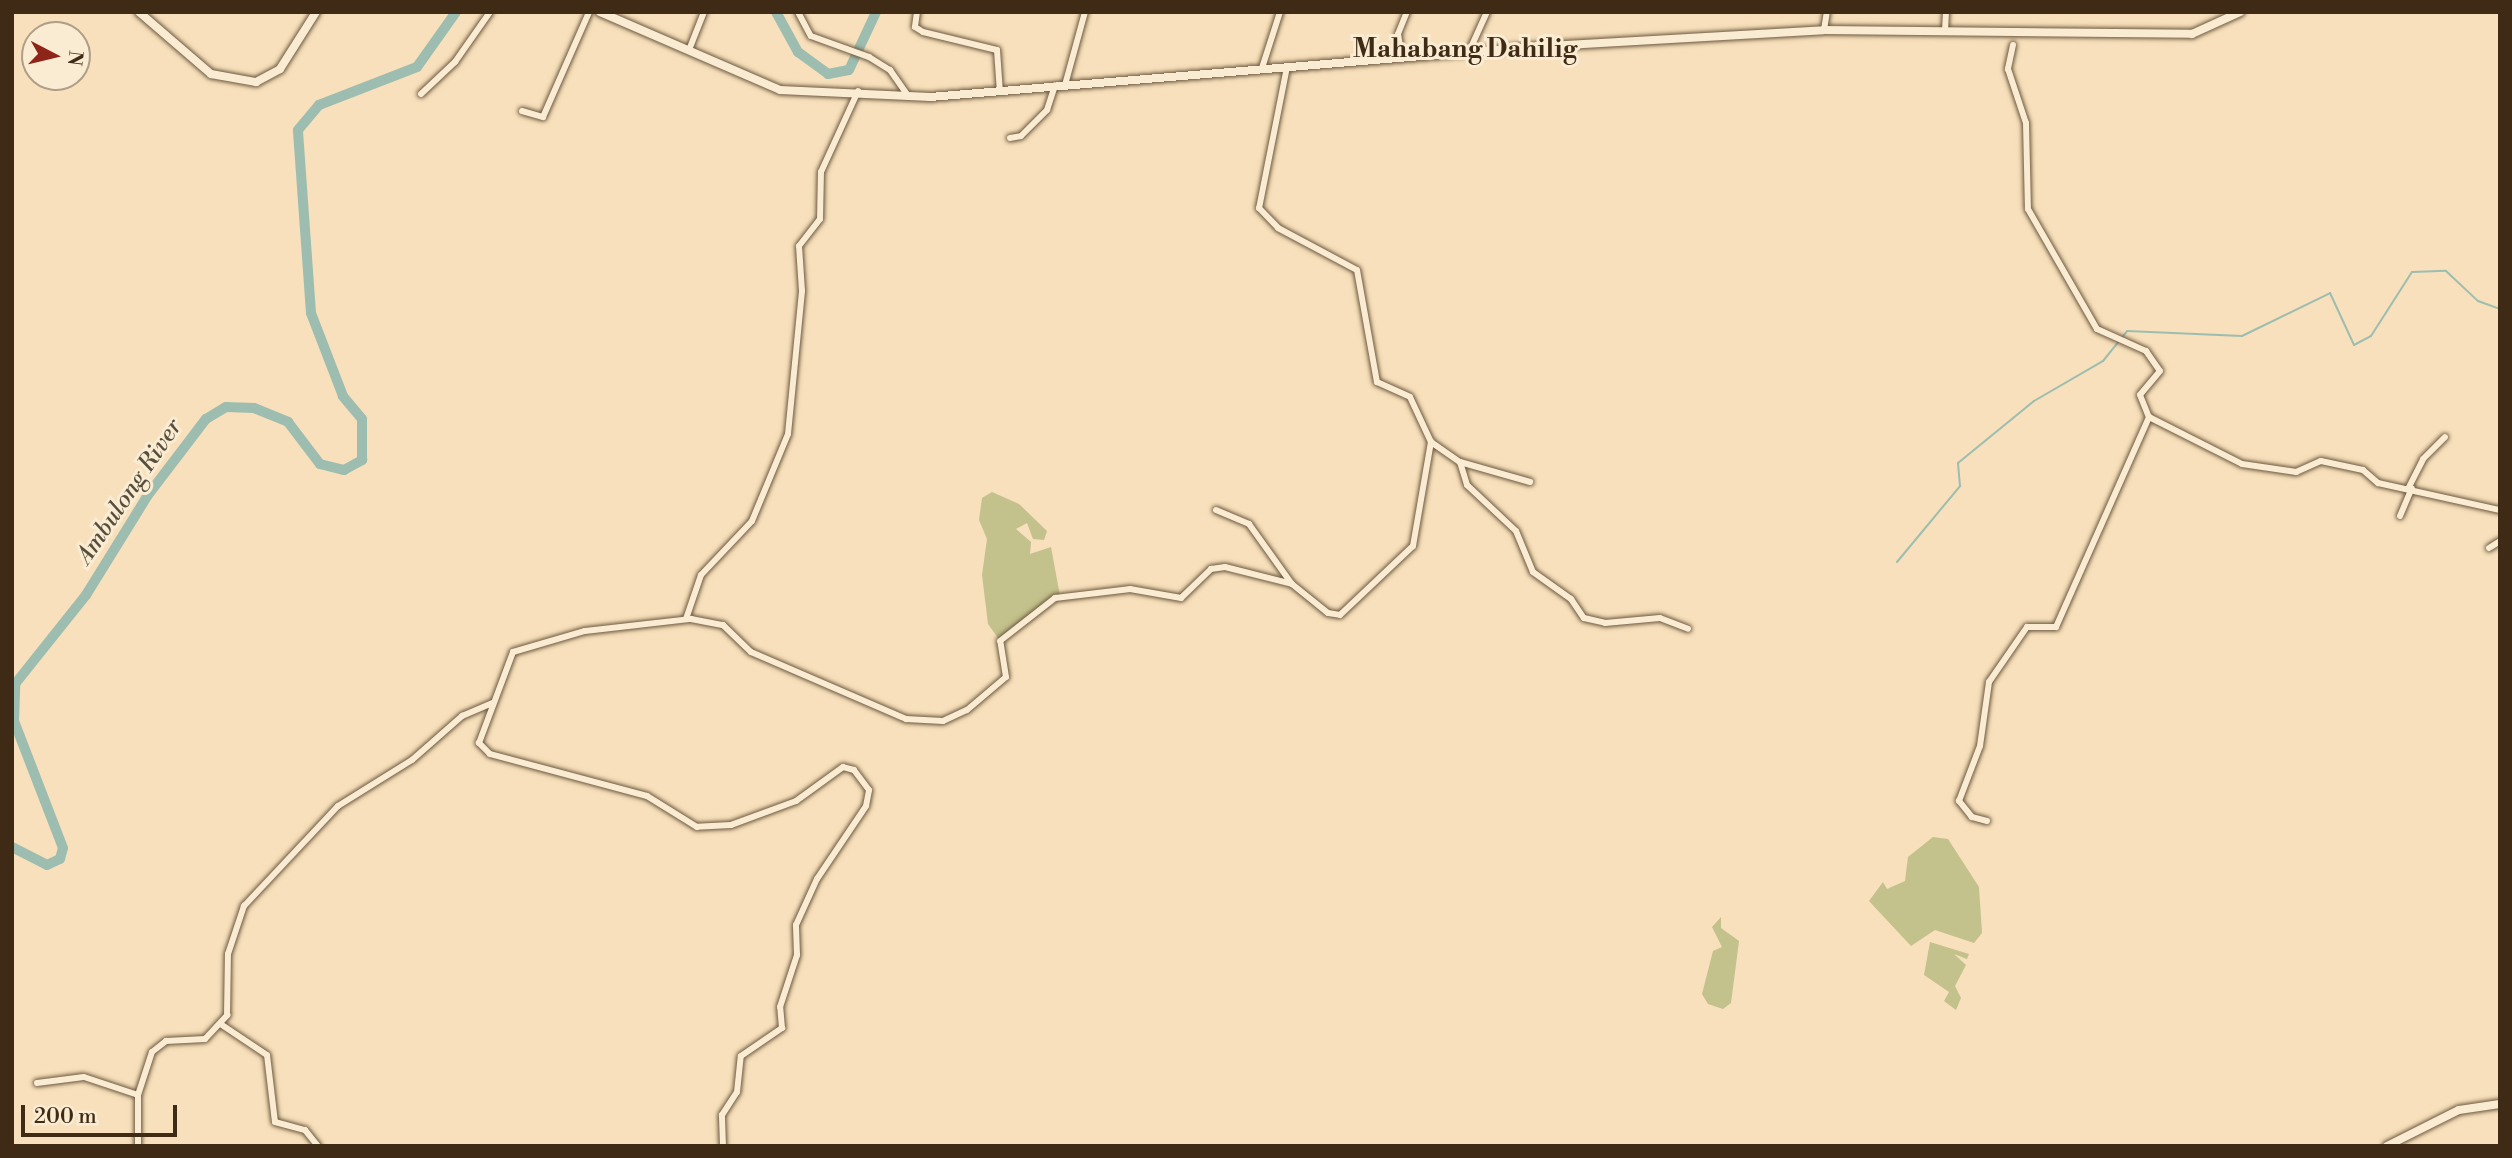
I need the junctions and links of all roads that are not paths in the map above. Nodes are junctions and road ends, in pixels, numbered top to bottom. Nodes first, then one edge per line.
1 (139, 12) edge
2 (316, 12) edge
3 (490, 12) edge
4 (589, 12) edge
5 (600, 12) edge
6 (704, 12) edge
7 (798, 12) edge
8 (917, 12) edge
9 (1085, 12) edge
10 (1280, 12) edge
11 (1407, 12) edge
12 (1487, 12) edge
13 (1827, 12) edge
14 (1946, 12) edge
15 (2240, 12) edge
16 (1824, 30) junction
17 (1945, 31) junction
18 (2014, 39) junction
19 (689, 50) junction
20 (1468, 54) junction
21 (1403, 61) junction
22 (1287, 67) junction
23 (1262, 68) junction
24 (1060, 85) junction
25 (1000, 89) junction
26 (858, 91) junction
27 (421, 94) dead end
28 (907, 94) junction
29 (522, 111) dead end
30 (1010, 138) dead end
31 (2149, 417) junction
32 (2445, 437) dead end
33 (1431, 442) junction
34 (1460, 462) junction
35 (1530, 482) dead end
36 (2411, 488) junction
37 (1216, 510) dead end
38 (2500, 510) edge
39 (2400, 516) dead end
40 (2500, 541) edge
41 (2489, 548) dead end
42 (1292, 584) junction
43 (686, 619) junction
44 (1688, 629) dead end
45 (492, 703) junction
46 (1987, 821) dead end
47 (222, 1025) junction
48 (37, 1083) dead end
49 (138, 1095) junction
50 (2500, 1104) edge
51 (138, 1146) edge
52 (318, 1146) edge
53 (723, 1146) edge
54 (2387, 1146) edge

1 - 2 street
3 - 27 street
4 - 29 street
5 - 19 street
6 - 19 street
7 - 28 street
8 - 25 street
9 - 24 street
10 - 23 street
11 - 21 street
12 - 20 street
13 - 16 street
14 - 17 street
15 - 18 street
16 - 17 street
16 - 20 street
17 - 18 street
18 - 31 street
19 - 26 street
20 - 21 street
21 - 22 street
22 - 23 street
22 - 33 street
23 - 24 street
24 - 25 street
24 - 30 street
25 - 28 street
26 - 28 street
26 - 43 street
31 - 36 street
31 - 46 street
32 - 36 street
33 - 34 street
33 - 42 street
34 - 35 street
34 - 44 street
36 - 38 street
36 - 39 street
37 - 42 street
40 - 41 street
42 - 43 street
43 - 45 street
45 - 47 street
45 - 53 street
47 - 49 street
47 - 52 street
48 - 49 street
49 - 51 street
50 - 54 street

